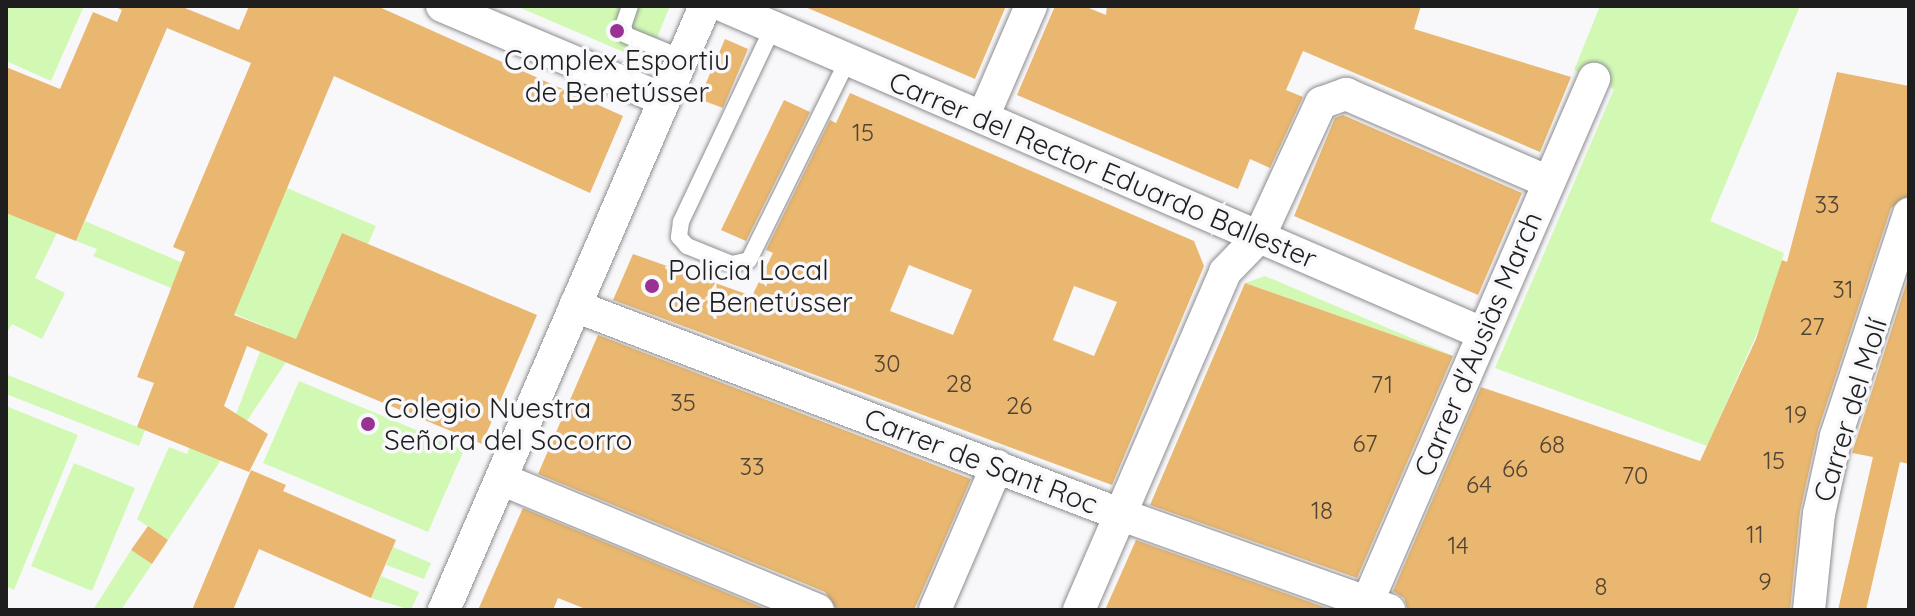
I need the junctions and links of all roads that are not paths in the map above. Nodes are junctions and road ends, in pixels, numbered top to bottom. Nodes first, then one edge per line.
1 (442, 6) edge
2 (630, 6) edge
3 (705, 6) edge
4 (724, 6) edge
5 (1031, 6) edge
6 (773, 27) junction
7 (682, 58) junction
8 (848, 60) junction
9 (1594, 79) dead end
10 (664, 100) junction
11 (983, 117) junction
12 (1548, 182) junction
13 (1909, 214) edge
14 (1259, 237) junction
15 (575, 306) junction
16 (1482, 333) junction
17 (997, 466) junction
18 (501, 479) junction
19 (1119, 514) junction
20 (1373, 607) edge
21 (444, 610) edge
22 (818, 610) edge
23 (935, 610) edge
24 (1079, 610) edge
25 (1809, 610) edge

1 - 10 street
2 - 7 lane
3 - 7 street
4 - 6 street, Carrer del Rector Eduardo Ballester
5 - 11 street
6 - 8 street, Carrer del Rector Eduardo Ballester
6 - 8 lane
7 - 10 street
8 - 11 street, Carrer del Rector Eduardo Ballester
9 - 12 street, Carrer d'Ausiàs March
10 - 15 street
11 - 14 street, Carrer del Rector Eduardo Ballester
12 - 14 street
12 - 16 street, Carrer d'Ausiàs March
13 - 25 street, Carrer del Molí
14 - 16 street, Carrer del Rector Eduardo Ballester
14 - 19 street
15 - 17 street, Carrer de Sant Roc
15 - 18 street
16 - 20 street, Carrer d'Ausiàs March
17 - 19 street, Carrer de Sant Roc
17 - 23 street
18 - 21 street
18 - 22 street
19 - 20 street, Carrer de Sant Roc
19 - 24 street

